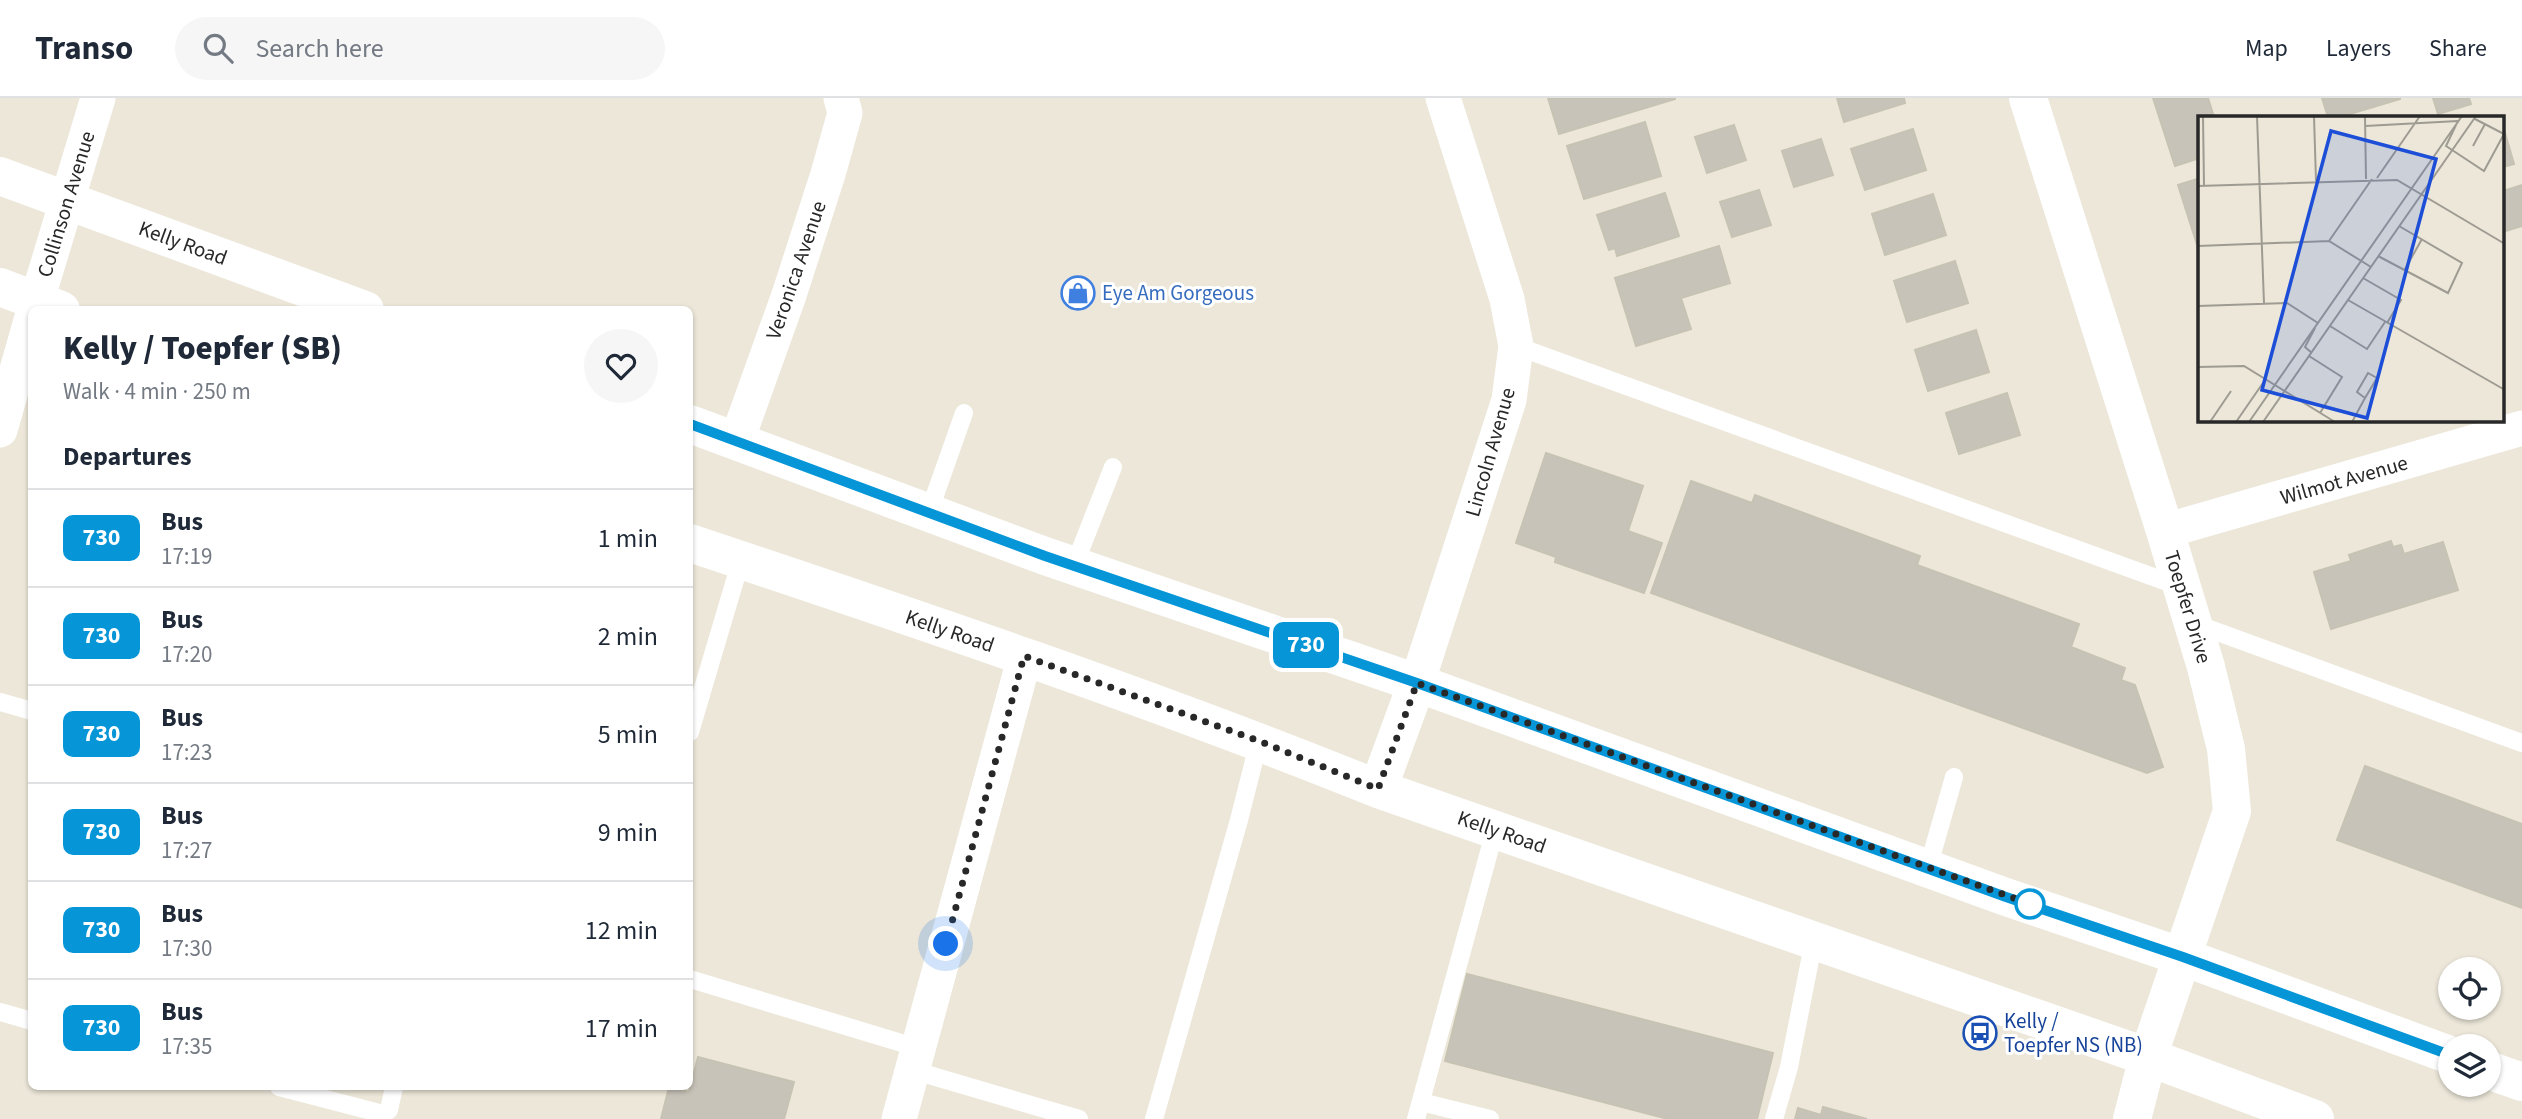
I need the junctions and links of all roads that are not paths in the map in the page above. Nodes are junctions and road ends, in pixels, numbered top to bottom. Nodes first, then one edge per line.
1 (97, 98) edge
2 (841, 98) edge
3 (1443, 98) edge
4 (2028, 98) edge
5 (0, 176) edge
6 (67, 201) junction
7 (0, 287) edge
8 (35, 306) edge
9 (42, 306) edge
10 (354, 306) edge
11 (1516, 346) junction
12 (28, 347) edge
13 (964, 413) dead end
14 (693, 427) edge
15 (2522, 428) edge
16 (0, 430) edge
17 (737, 440) junction
18 (1113, 467) dead end
19 (929, 512) junction
20 (2165, 531) junction
21 (693, 544) edge
22 (740, 560) junction
23 (1074, 566) junction
24 (2188, 605) junction
25 (1024, 656) junction
26 (1417, 683) junction
27 (0, 702) edge
28 (28, 710) edge
29 (693, 722) edge
30 (1259, 741) junction
31 (2522, 743) edge
32 (1954, 777) dead end
33 (1378, 789) junction
34 (1495, 830) junction
35 (1928, 868) junction
36 (1814, 940) junction
37 (2183, 957) junction
38 (693, 980) edge
39 (0, 1012) edge
40 (28, 1020) edge
41 (2438, 1051) edge
42 (2148, 1057) junction
43 (915, 1059) junction
44 (2501, 1075) edge
45 (2522, 1082) edge
46 (291, 1090) edge
47 (393, 1090) edge
48 (1418, 1110) edge
49 (899, 1119) edge
50 (1079, 1119) edge
51 (1154, 1119) edge
52 (1490, 1119) edge
53 (1774, 1119) edge
54 (2132, 1119) edge
55 (2315, 1119) edge

1 - 6 street, Collinson Avenue
2 - 17 street, Veronica Avenue
3 - 11 street, Lincoln Avenue
4 - 20 street, Toepfer Drive
5 - 6 street, Kelly Road
6 - 9 street, Collinson Avenue
6 - 10 street, Kelly Road
7 - 8 street
11 - 24 lane
11 - 26 street, Lincoln Avenue
12 - 16 street, Collinson Avenue
13 - 19 lane
14 - 17 street
15 - 20 street, Wilmot Avenue
17 - 19 street
18 - 23 lane
19 - 23 street
20 - 24 street, Toepfer Drive
21 - 22 street, Kelly Road
22 - 25 street, Kelly Road
22 - 29 lane
23 - 26 street
24 - 31 lane
24 - 37 street, Toepfer Drive
25 - 30 street, Kelly Road
25 - 43 street
26 - 33 street
26 - 35 street
27 - 28 lane
30 - 33 street, Kelly Road
30 - 51 lane
32 - 35 lane
33 - 34 street, Kelly Road
34 - 36 street, Kelly Road
34 - 48 lane
35 - 37 street
36 - 42 street, Kelly Road
36 - 53 lane
37 - 41 street
37 - 42 street, Toepfer Drive
38 - 43 lane
39 - 40 lane
42 - 54 street, Toepfer Drive
42 - 55 street, Kelly Road
43 - 49 street
43 - 50 lane
44 - 45 street
46 - 47 lane
48 - 52 lane

